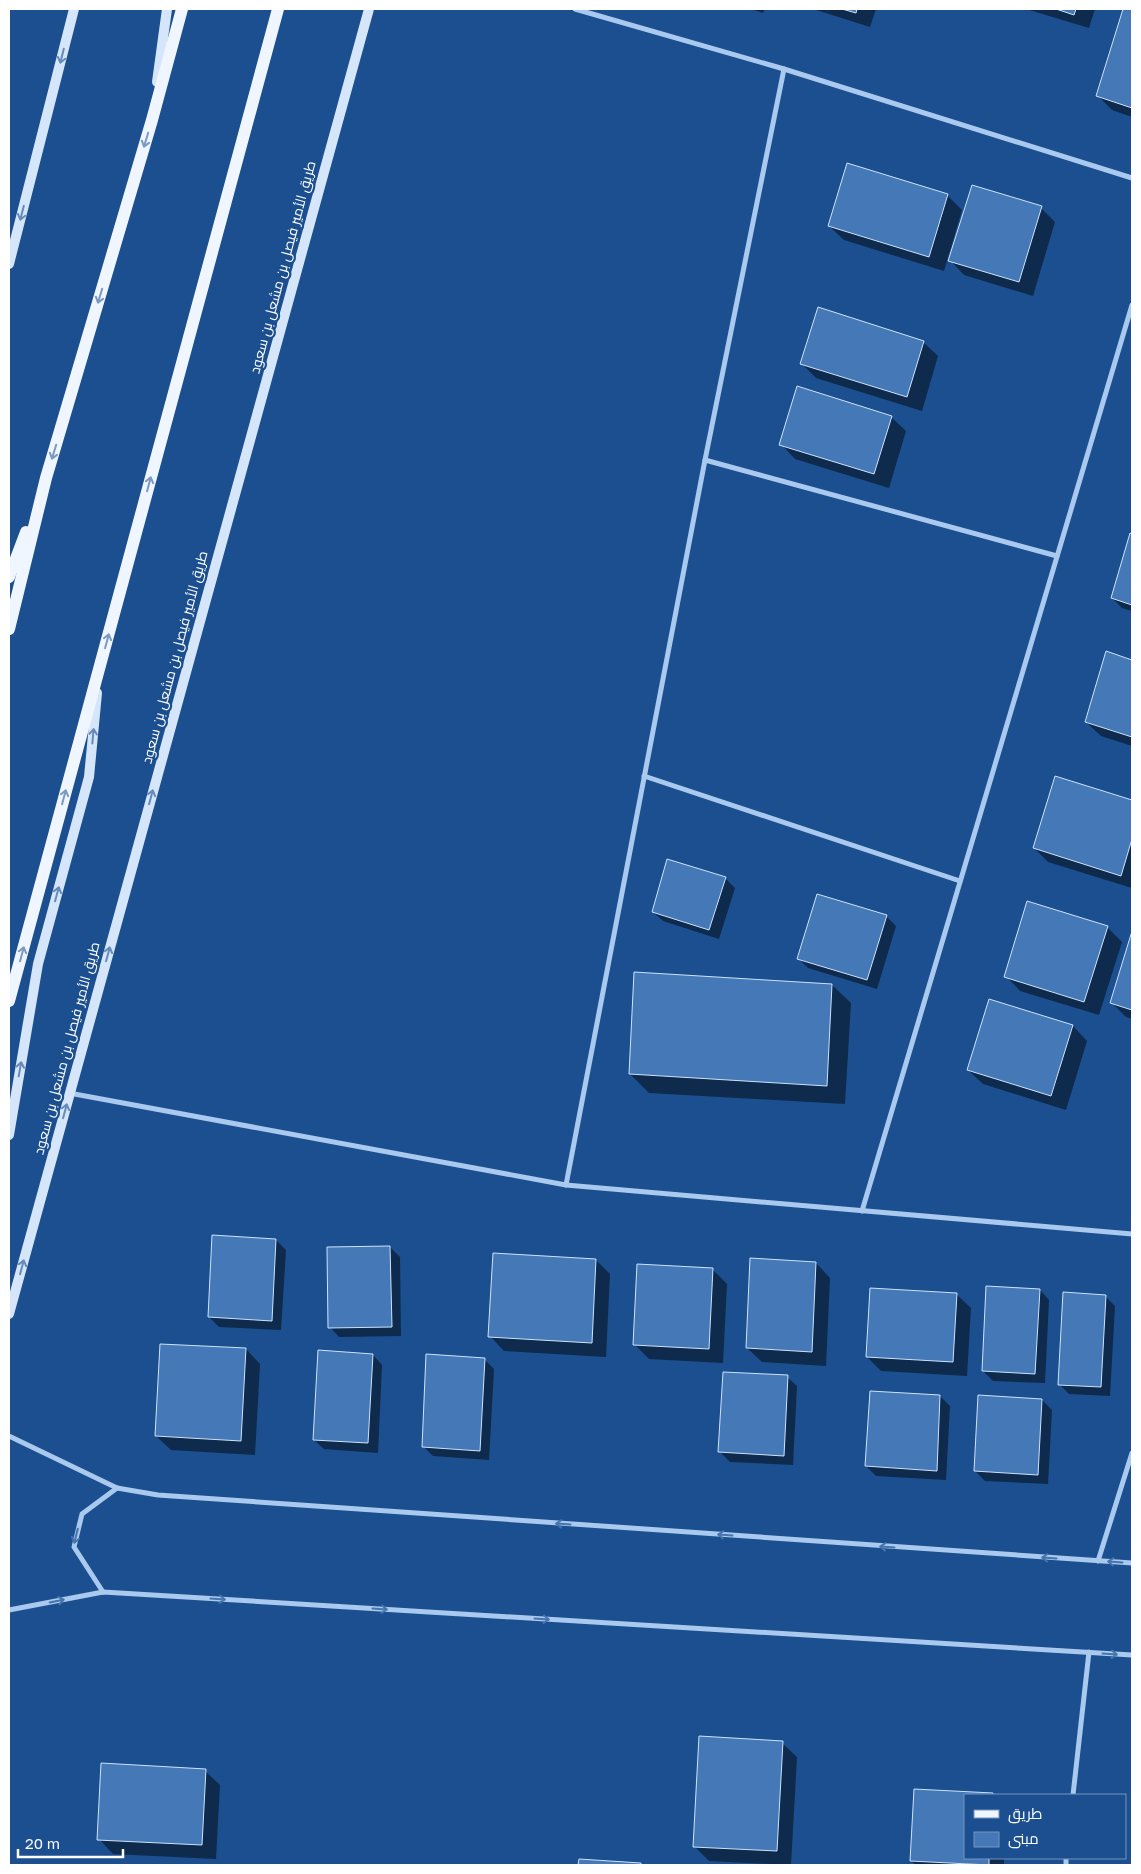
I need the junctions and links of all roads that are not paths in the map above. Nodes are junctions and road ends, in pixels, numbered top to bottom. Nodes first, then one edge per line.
1 (74, 9) edge
2 (167, 9) edge
3 (182, 9) edge
4 (278, 9) edge
5 (369, 9) edge
6 (575, 9) edge
7 (784, 69) junction
8 (152, 120) junction
9 (1132, 178) edge
10 (9, 264) edge
11 (1132, 305) edge
12 (705, 460) junction
13 (46, 478) junction
14 (1057, 556) junction
15 (9, 577) edge
16 (9, 628) edge
17 (99, 670) junction
18 (644, 776) junction
19 (960, 881) junction
20 (9, 1001) edge
21 (70, 1093) junction
22 (9, 1135) edge
23 (566, 1185) junction
24 (862, 1211) junction
25 (1132, 1234) edge
26 (9, 1314) edge
27 (9, 1436) edge
28 (1132, 1453) edge
29 (117, 1488) junction
30 (1098, 1561) junction
31 (1132, 1563) edge
32 (103, 1592) junction
33 (9, 1610) edge
34 (1089, 1652) junction
35 (1132, 1655) edge
36 (1073, 1794) edge

1 -> 10 main road
2 - 8 main road
3 - 8 main road
17 -> 4 main road
21 -> 5 main road, طريق الأمير فيصل بن مشعل بن سعود
6 - 7 street
7 - 9 street
7 - 12 street
8 -> 13 main road
11 - 14 street
12 - 14 street
12 - 18 street
13 - 15 main road
13 - 16 main road
14 - 19 street
20 -> 17 main road
22 -> 17 main road
18 - 19 street
18 - 23 street
19 - 24 street
21 - 23 street
26 -> 21 main road, طريق الأمير فيصل بن مشعل بن سعود
23 - 24 street
24 - 25 street
27 - 29 street
28 - 30 street
30 -> 29 street
29 -> 32 street
31 -> 30 street
33 -> 32 street
32 -> 34 street
34 -> 35 street
34 - 36 street

